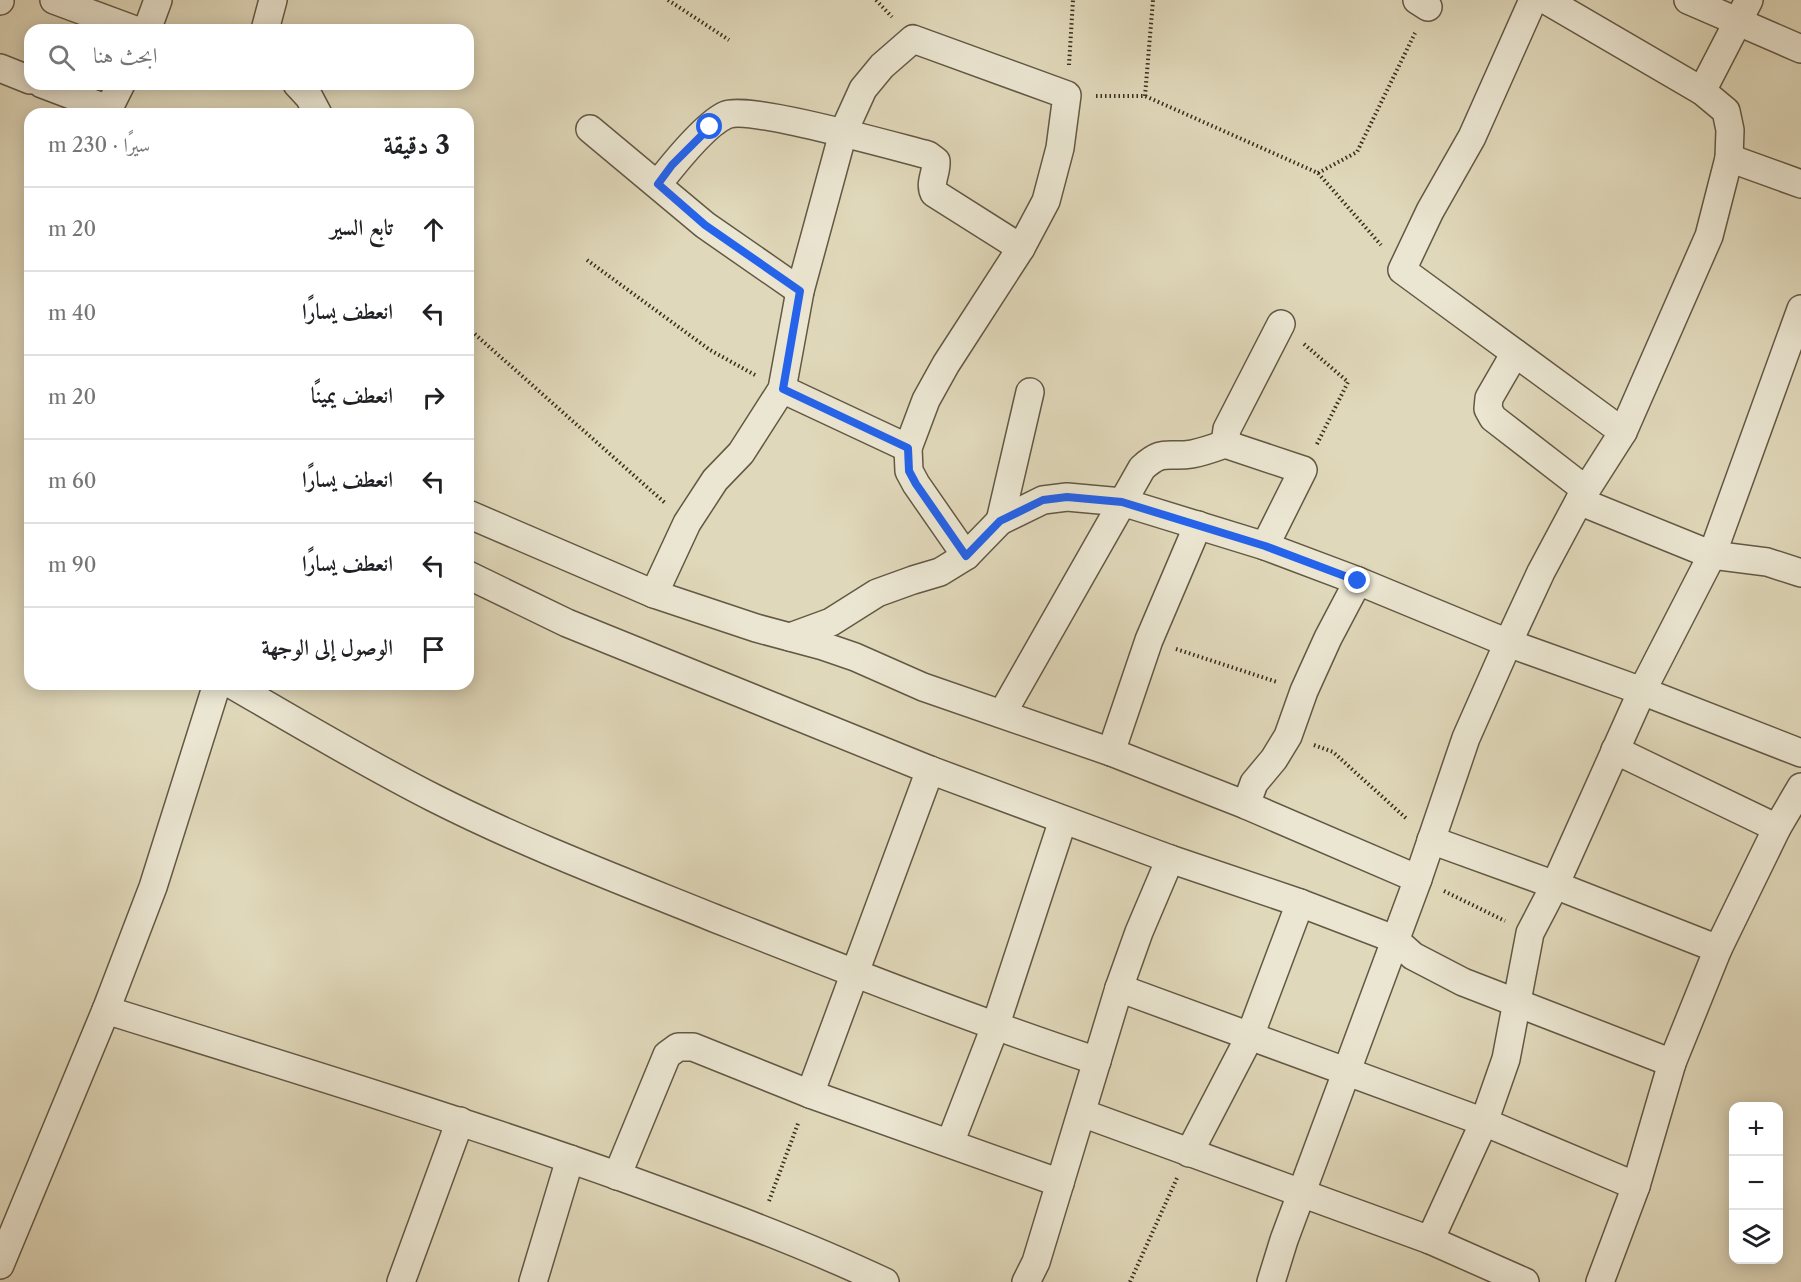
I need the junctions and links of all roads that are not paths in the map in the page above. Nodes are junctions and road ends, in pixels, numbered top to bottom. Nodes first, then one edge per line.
1 (54, 0) edge
2 (158, 0) edge
3 (273, 0) edge
4 (1533, 0) edge
5 (1546, 0) edge
6 (1688, 0) edge
7 (1744, 12) edge
8 (119, 24) edge
9 (149, 24) edge
10 (267, 24) edge
11 (1801, 49) edge
12 (0, 68) edge
13 (24, 78) edge
14 (56, 90) edge
15 (118, 90) edge
16 (303, 90) edge
17 (1702, 91) junction
18 (98, 108) edge
19 (109, 108) edge
20 (315, 108) edge
21 (590, 129) dead end
22 (843, 133) junction
23 (1729, 158) junction
24 (658, 184) junction
25 (1801, 184) edge
26 (1021, 248) junction
27 (800, 291) junction
28 (1801, 309) edge
29 (1281, 324) road end
30 (1515, 353) junction
31 (783, 389) junction
32 (1030, 392) dead end
33 (1623, 432) junction
34 (1225, 444) junction
35 (908, 448) junction
36 (1583, 496) junction
37 (1122, 502) junction
38 (474, 517) edge
39 (1000, 521) junction
40 (1198, 525) junction
41 (1265, 546) junction
42 (1712, 555) junction
43 (966, 556) junction
44 (1801, 573) edge
45 (474, 578) edge
46 (1358, 581) junction
47 (654, 594) junction
48 (790, 637) junction
49 (1508, 643) junction
50 (215, 690) edge
51 (241, 690) edge
52 (1642, 691) junction
53 (1002, 714) junction
54 (1615, 750) junction
55 (1111, 752) junction
56 (1801, 753) edge
57 (930, 770) junction
58 (1801, 787) edge
59 (1246, 805) junction
60 (1063, 819) junction
61 (1777, 828) junction
62 (1431, 840) junction
63 (1170, 859) junction
64 (1418, 879) junction
65 (1556, 885) junction
66 (1300, 903) junction
67 (1394, 939) junction
68 (1718, 949) junction
69 (855, 974) junction
70 (1119, 988) junction
71 (1517, 1002) junction
72 (106, 1010) junction
73 (995, 1027) junction
74 (1250, 1036) junction
75 (1097, 1061) junction
76 (1672, 1063) junction
77 (1346, 1072) junction
78 (810, 1094) junction
79 (1082, 1113) junction
80 (459, 1121) junction
81 (1484, 1122) junction
82 (950, 1143) junction
83 (1189, 1153) junction
84 (570, 1159) junction
85 (617, 1176) junction
86 (1060, 1183) junction
87 (1636, 1186) junction
88 (1302, 1193) junction
89 (1430, 1240) junction
90 (0, 1264) edge
91 (401, 1282) edge
92 (532, 1282) edge
93 (885, 1282) edge
94 (1026, 1282) edge
95 (1271, 1282) edge
96 (1525, 1282) edge
97 (1600, 1282) edge

1 - 8 street
2 - 9 street
3 - 10 street
4 - 30 street
5 - 17 street
6 - 7 street
7 - 11 street
7 - 17 street
12 - 13 street
14 - 18 street
15 - 19 street
16 - 20 street
17 - 23 street
21 - 24 street
22 - 24 street
22 - 26 street
22 - 26 street
22 - 27 street
23 - 25 street
23 - 33 street
24 - 27 street
26 - 35 street
27 - 31 street
28 - 42 street
29 - 34 street
30 - 33 street
30 - 36 street
31 - 35 street
31 - 47 street
32 - 39 street
33 - 36 street
34 - 37 street
34 - 41 street
35 - 43 street
36 - 42 street
36 - 49 street
37 - 39 street
37 - 40 street
37 - 53 street
38 - 47 street
39 - 43 street
40 - 41 street
40 - 55 street
41 - 46 street
42 - 44 street
42 - 52 street
43 - 48 street
45 - 57 street
46 - 49 street
46 - 59 street
47 - 48 street
48 - 53 street
49 - 52 street
49 - 62 street
50 - 72 street
51 - 69 street
52 - 54 street
52 - 56 street
53 - 55 street
54 - 61 street
54 - 65 street
55 - 59 street
57 - 60 street
57 - 69 street
58 - 61 street
59 - 64 street
60 - 63 street
60 - 73 street
61 - 68 street
62 - 64 street
62 - 65 street
63 - 66 street
63 - 70 street
64 - 67 street
65 - 68 street
65 - 71 street
66 - 67 street
66 - 74 street
67 - 71 street
67 - 77 street
68 - 76 street
69 - 73 street
69 - 78 street
70 - 74 street
70 - 75 street
71 - 76 street
71 - 81 street
72 - 80 street
72 - 90 street
73 - 75 street
73 - 82 street
74 - 77 street
74 - 83 street
75 - 79 street
76 - 87 street
77 - 81 street
77 - 88 street
78 - 82 street
78 - 85 street
79 - 83 street
79 - 86 street
80 - 84 street
80 - 91 street
81 - 87 street
81 - 89 street
82 - 86 street
83 - 88 street
84 - 85 street
84 - 92 street
85 - 93 street
86 - 94 street
87 - 97 street
88 - 89 street
88 - 95 street
89 - 96 street

